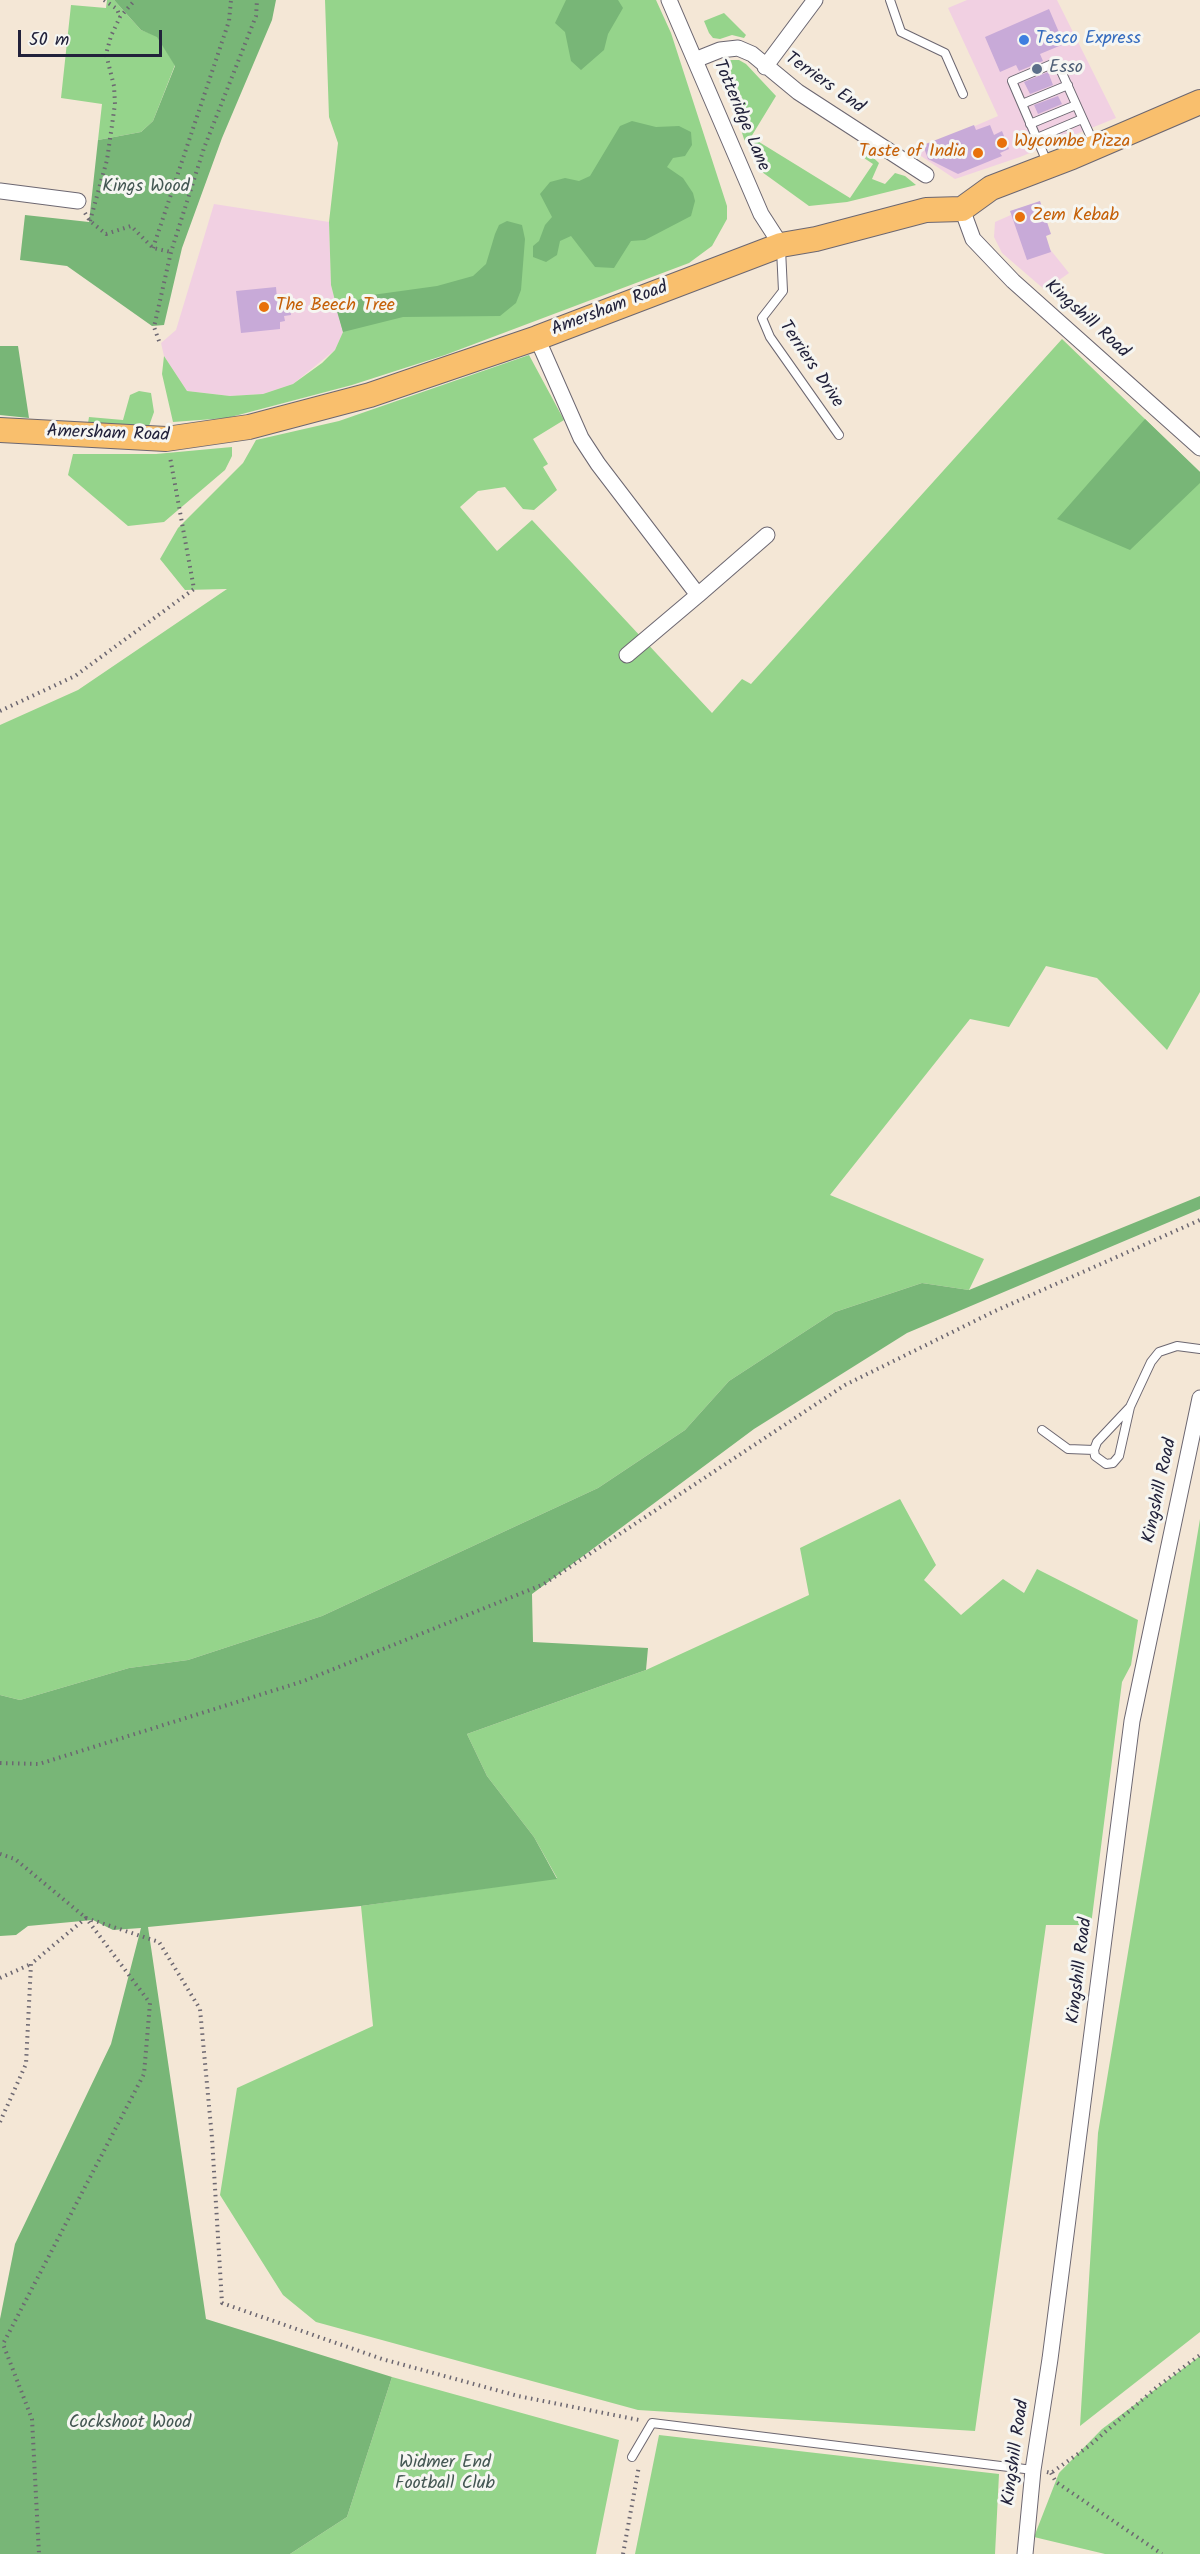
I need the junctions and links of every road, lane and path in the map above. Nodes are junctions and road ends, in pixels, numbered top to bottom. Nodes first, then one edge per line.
1 (104, 0) edge
2 (135, 0) edge
3 (231, 0) edge
4 (257, 0) edge
5 (669, 0) edge
6 (815, 0) edge
7 (890, 0) edge
8 (120, 17) junction
9 (695, 60) junction
10 (765, 67) junction
11 (1068, 85) junction
12 (963, 94) dead end
13 (1200, 102) edge
14 (1022, 104) junction
15 (1076, 105) junction
16 (1082, 119) junction
17 (1030, 124) junction
18 (1036, 138) junction
19 (1095, 147) junction
20 (1049, 166) junction
21 (926, 175) dead end
22 (0, 191) edge
23 (78, 201) joint
24 (962, 209) junction
25 (90, 221) junction
26 (781, 245) junction
27 (153, 248) junction
28 (171, 252) junction
29 (537, 338) junction
30 (159, 341) dead end
31 (0, 430) edge
32 (839, 435) dead end
33 (166, 439) junction
34 (1200, 448) edge
35 (766, 536) dead end
36 (698, 595) junction
37 (627, 656) dead end
38 (0, 711) edge
39 (1200, 1220) edge
40 (1200, 1349) edge
41 (1200, 1398) edge
42 (1130, 1407) junction
43 (1042, 1430) dead end
44 (1094, 1450) junction
45 (0, 1763) edge
46 (0, 1854) edge
47 (86, 1918) junction
48 (31, 1964) junction
49 (0, 1978) edge
50 (0, 2122) edge
51 (1200, 2355) edge
52 (652, 2423) junction
53 (633, 2457) joint
54 (1033, 2470) junction
55 (39, 2554) edge
56 (623, 2554) edge
57 (1025, 2554) edge
58 (1162, 2554) edge

1 - 8 path
2 - 8 path
3 - 27 path
4 - 28 path
5 - 9 street, Totteridge Lane
6 - 10 street
7 - 12 lane
8 - 25 path
9 - 10 street, Terriers End
9 - 26 street, Totteridge Lane
10 - 21 street, Terriers End
11 - 14 lane
11 - 14 lane
11 - 15 lane
13 - 19 main road
14 - 17 lane
15 - 16 lane
15 - 17 lane
16 - 18 lane
16 - 19 lane
17 - 18 lane
18 - 20 lane
19 - 20 main road
20 - 24 main road
22 - 23 street
23 - 25 path
24 - 26 main road, Amersham Road
24 - 34 street, Kingshill Road
25 - 27 path
26 - 29 main road, Amersham Road
26 - 32 lane, Terriers Drive
27 - 28 path
28 - 30 path
29 - 33 main road, Amersham Road
29 - 36 street
31 - 33 main road, Amersham Road
33 - 38 path
35 - 36 street
36 - 37 street
39 - 45 path
40 - 42 lane
41 - 54 street, Kingshill Road
42 - 44 lane
42 - 44 lane
43 - 44 lane
46 - 47 path
47 - 48 path
47 - 52 path
47 - 55 path
48 - 49 path
48 - 50 path
51 - 58 path
52 - 53 lane
52 - 54 lane
53 - 56 path
54 - 57 street, Kingshill Road

